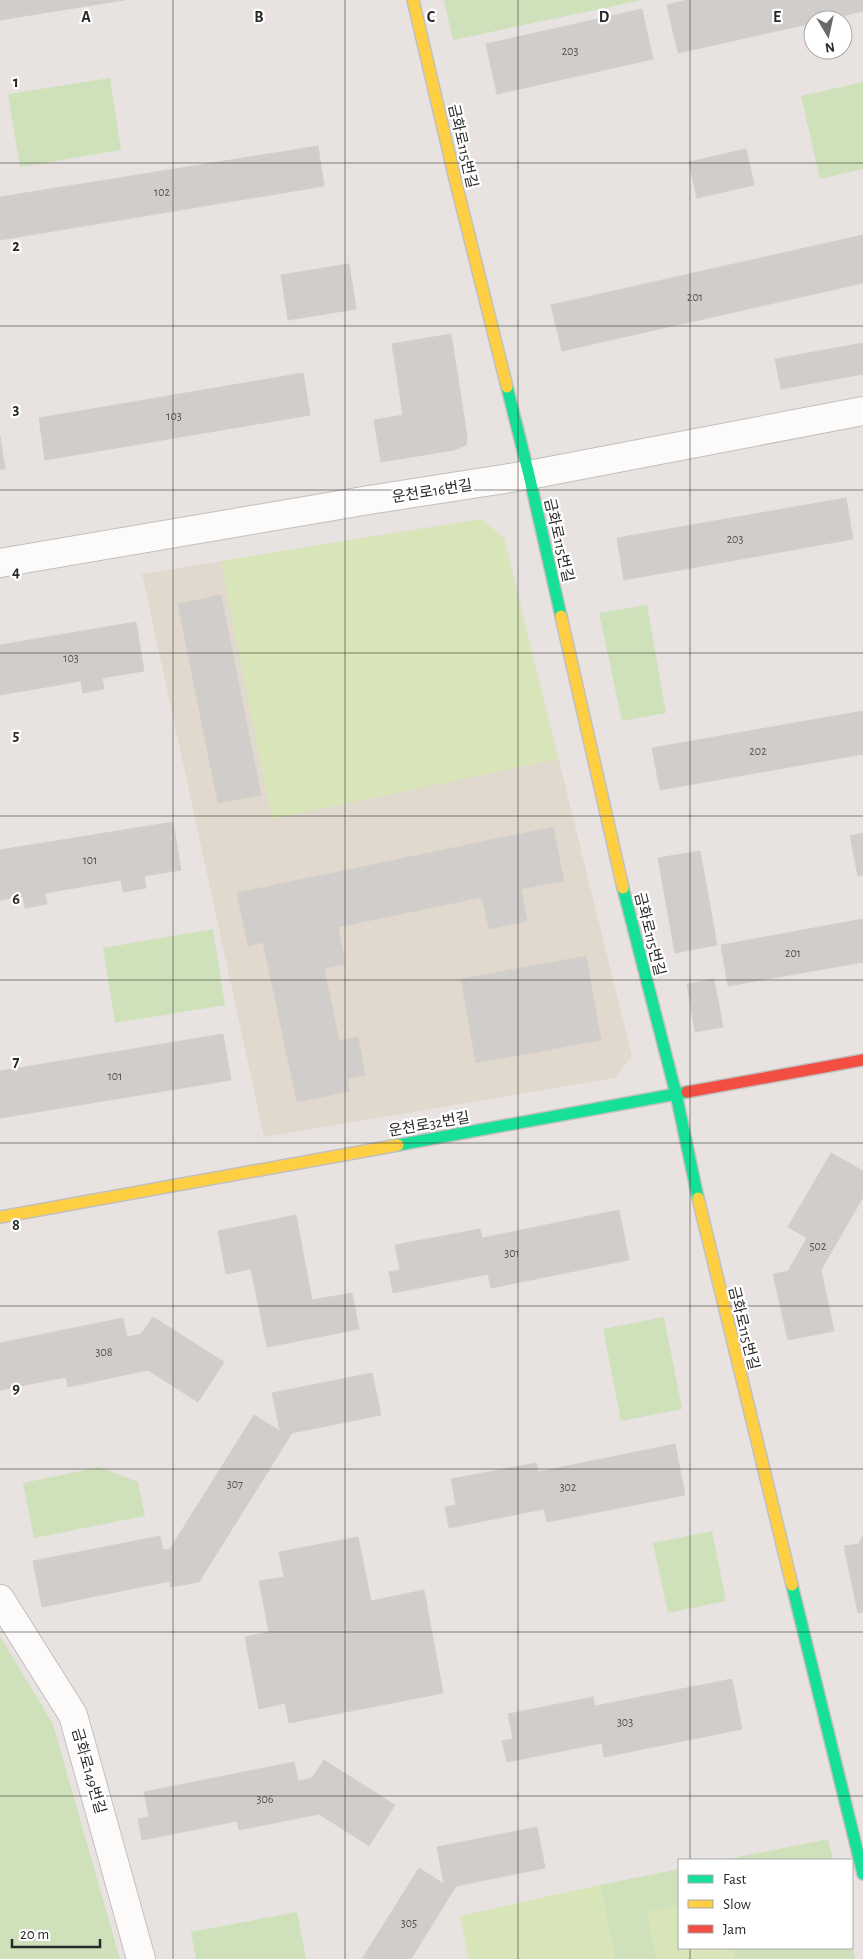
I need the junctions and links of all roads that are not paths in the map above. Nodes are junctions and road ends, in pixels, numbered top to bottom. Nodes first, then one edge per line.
1 (414, 0) edge
2 (863, 410) edge
3 (529, 475) junction
4 (0, 563) edge
5 (863, 1060) edge
6 (676, 1094) junction
7 (0, 1217) edge
8 (0, 1599) edge
9 (863, 1874) edge
10 (141, 1959) edge

1 - 3 street, 금화로115번길
2 - 3 street, 운천로16번길
3 - 4 street, 운천로16번길
3 - 6 street, 금화로115번길
5 - 6 street, 운천로32번길
6 - 7 street, 운천로32번길
6 - 9 street, 금화로115번길
8 - 10 street, 금화로149번길

